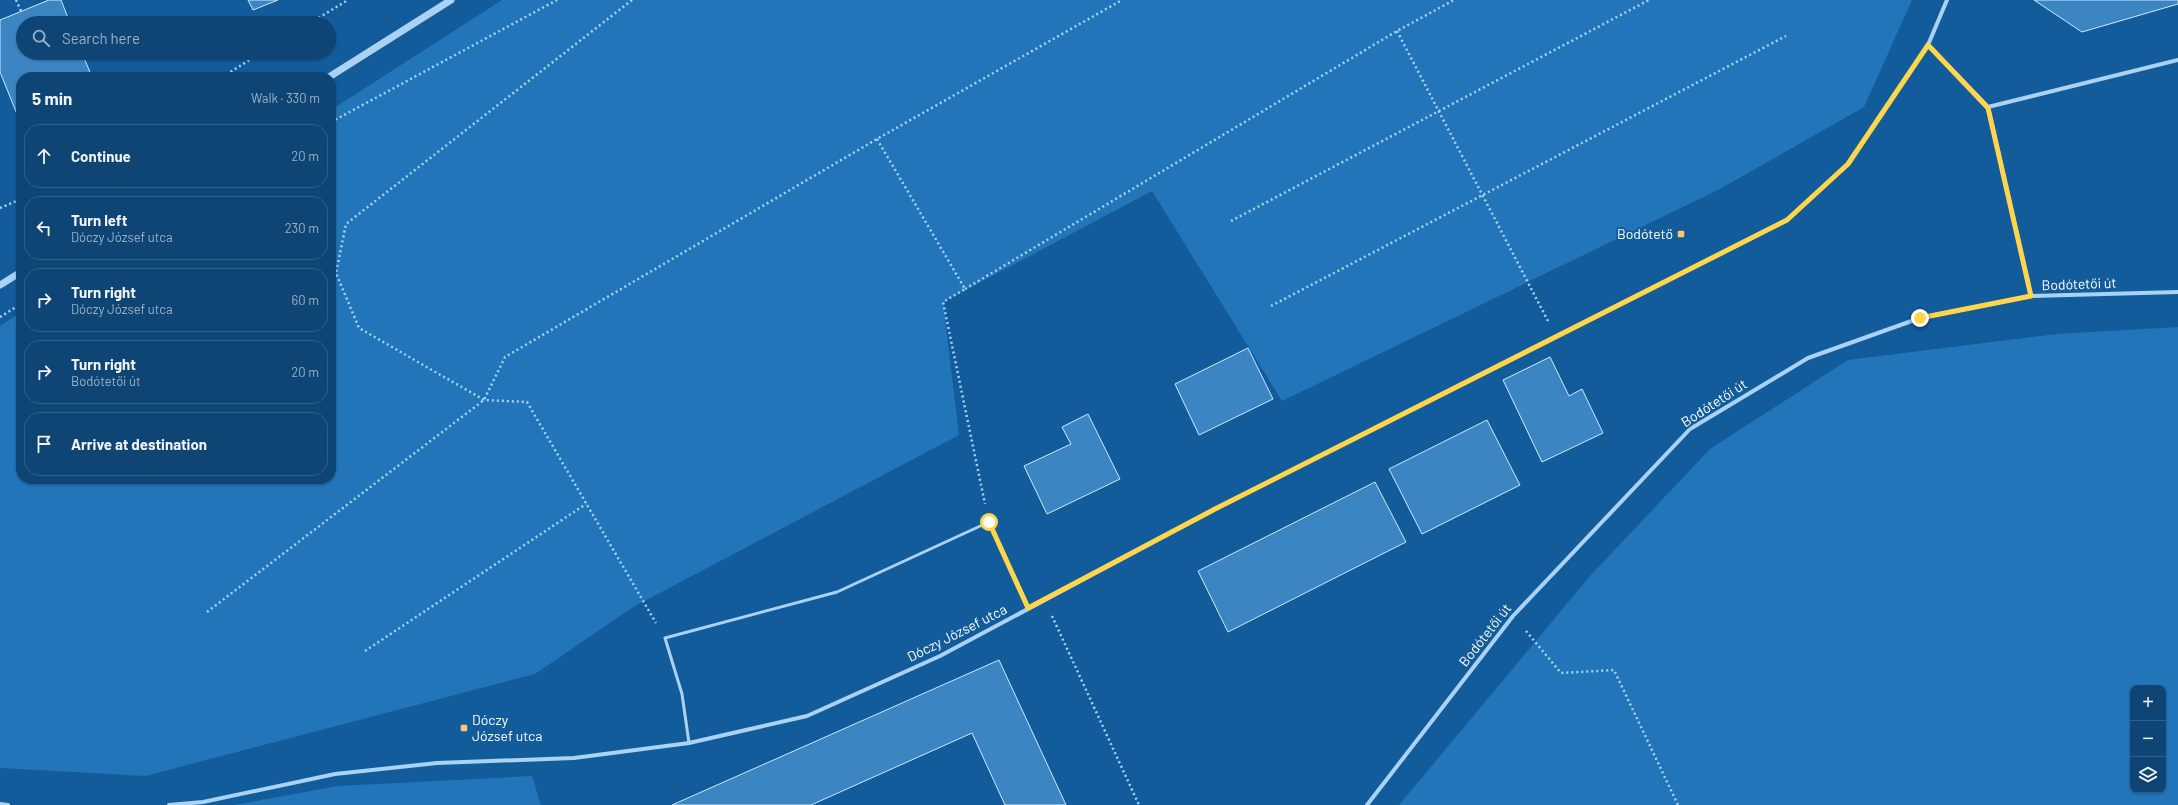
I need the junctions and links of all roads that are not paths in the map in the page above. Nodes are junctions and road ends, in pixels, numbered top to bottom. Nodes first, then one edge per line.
1 (451, 0) edge
2 (1947, 0) edge
3 (1928, 45) junction
4 (2178, 60) edge
5 (336, 73) edge
6 (1988, 108) junction
7 (16, 275) edge
8 (0, 285) edge
9 (2178, 292) edge
10 (2031, 296) junction
11 (1028, 608) junction
12 (689, 744) junction
13 (0, 804) edge
14 (8, 805) edge
15 (169, 805) edge
16 (1367, 805) edge

1 - 5 street
2 - 3 street, Dóczy József utca
3 - 6 street
3 - 11 street, Dóczy József utca
4 - 6 street
6 - 10 street
7 - 8 street
9 - 10 street, Bodótetői út
10 - 16 street, Bodótetői út
11 - 12 street, Dóczy József utca
11 - 12 lane
12 - 15 street, Dóczy József utca
13 - 14 street

